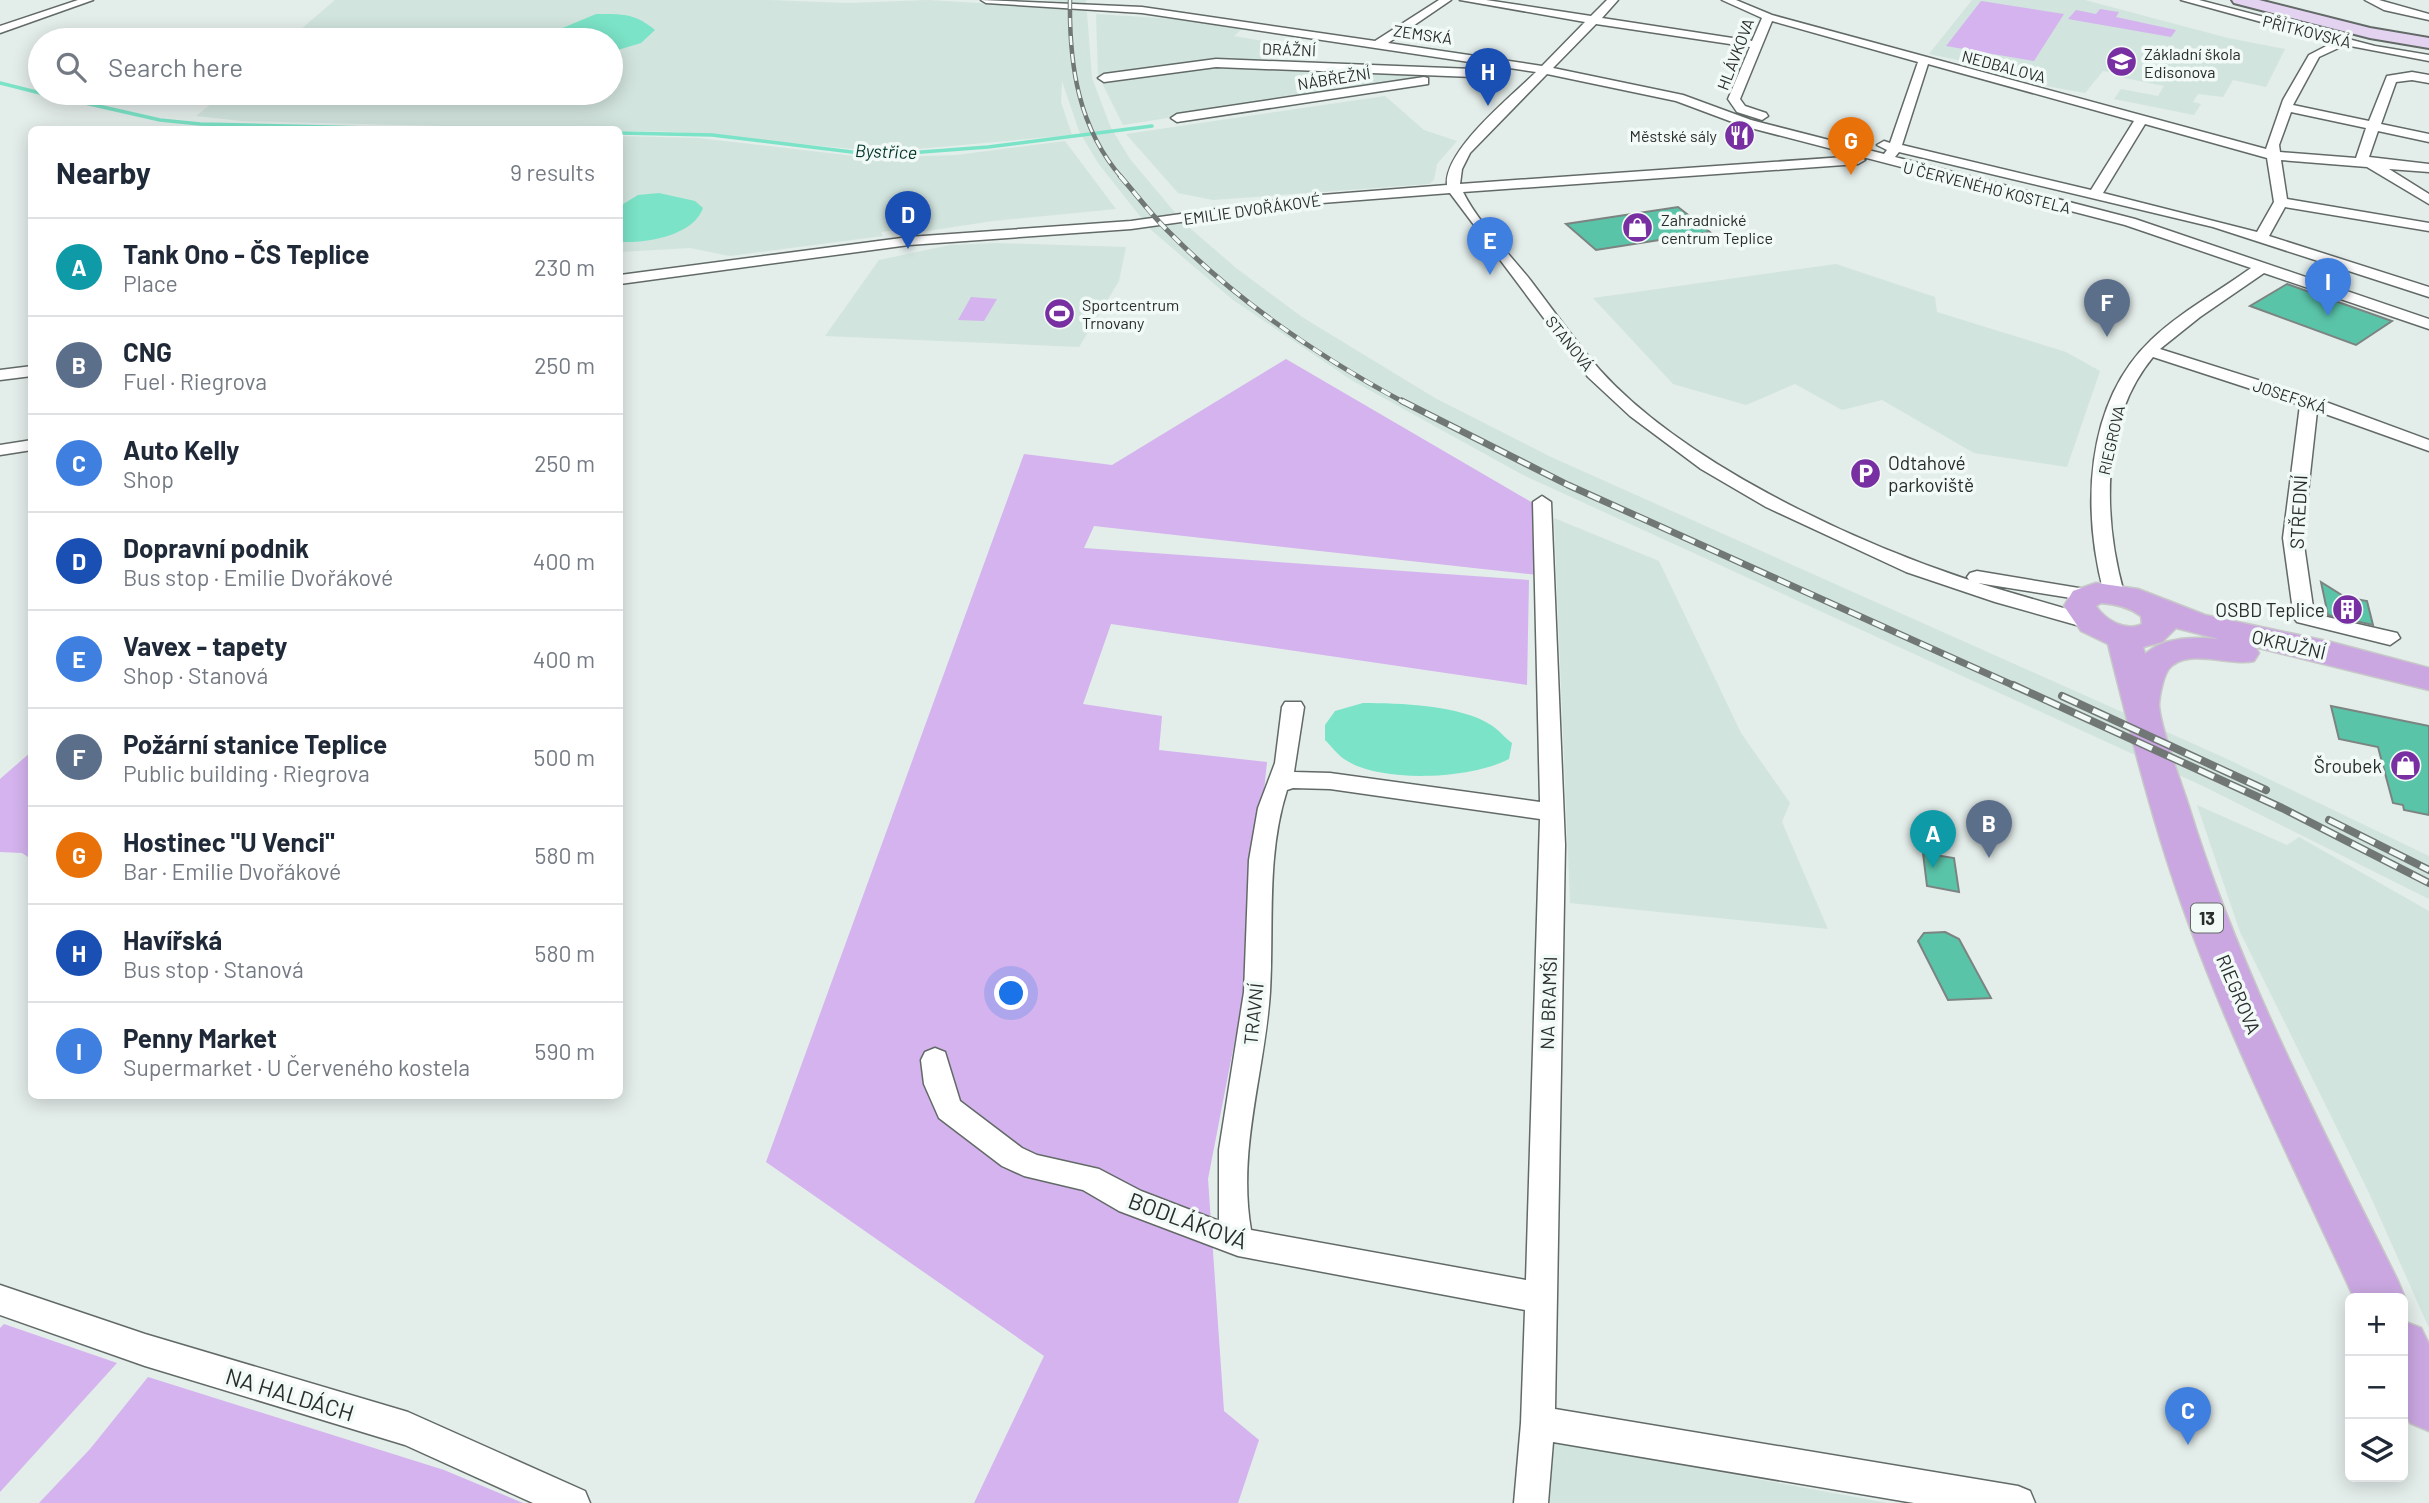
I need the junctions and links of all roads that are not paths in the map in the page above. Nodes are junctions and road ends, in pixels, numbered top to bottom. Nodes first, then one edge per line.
1 (88, 0) edge
2 (986, 0) edge
3 (1153, 0) edge
4 (1447, 0) edge
5 (1465, 0) edge
6 (1613, 0) edge
7 (1727, 0) edge
8 (2186, 0) edge
9 (2241, 0) edge
10 (2370, 0) edge
11 (1142, 10) junction
12 (2288, 12) junction
13 (1768, 17) junction
14 (2429, 17) edge
15 (1593, 20) junction
16 (0, 30) edge
17 (2394, 37) junction
18 (2344, 41) junction
19 (2429, 43) edge
20 (1377, 45) junction
21 (1756, 45) junction
22 (2429, 58) edge
23 (1924, 60) junction
24 (1493, 62) junction
25 (1545, 70) junction
26 (1474, 73) junction
27 (1104, 78) dead end
28 (2429, 79) edge
29 (2288, 108) junction
30 (1178, 118) dead end
31 (2143, 119) junction
32 (2374, 127) junction
33 (2429, 138) edge
34 (1895, 148) junction
35 (2276, 156) junction
36 (1886, 161) junction
37 (2370, 166) junction
38 (2429, 168) edge
39 (1454, 189) junction
40 (2095, 194) junction
41 (2429, 200) edge
42 (2281, 202) junction
43 (2429, 227) edge
44 (2261, 238) junction
45 (2263, 267) junction
46 (623, 280) edge
47 (2405, 285) junction
48 (2429, 292) edge
49 (2347, 295) junction
50 (2428, 323) edge
51 (2150, 351) junction
52 (28, 372) edge
53 (0, 376) edge
54 (2309, 402) junction
55 (28, 446) edge
56 (2429, 446) edge
57 (0, 450) edge
58 (1542, 502) dead end
59 (1853, 541) junction
60 (2121, 615) junction
61 (2390, 638) dead end
62 (2350, 670) junction
63 (2429, 682) edge
64 (2141, 706) junction
65 (1293, 707) dead end
66 (1277, 785) junction
67 (1551, 812) junction
68 (935, 1060) dead end
69 (1238, 1242) junction
70 (2378, 1293) edge
71 (1541, 1298) junction
72 (0, 1300) edge
73 (2407, 1356) edge
74 (2429, 1404) edge
75 (1538, 1423) junction
76 (573, 1503) edge
77 (1531, 1503) edge
78 (2018, 1503) edge

1 - 16 street
2 - 11 street, ZEMSKÁ
3 - 11 street
4 - 20 street
5 - 15 street
6 - 15 street
7 - 13 street, NEDBALOVA
8 - 18 street, PŘÍTKOVSKÁ
9 - 12 street, PŘÍTKOVSKÁ
10 - 14 street
11 - 20 street, ZEMSKÁ
12 - 17 street, PŘÍTKOVSKÁ
12 - 17 street
13 - 21 street, HLÁVKOVA
13 - 23 street, NEDBALOVA
15 - 21 street
15 - 25 street
17 - 19 street, PŘÍTKOVSKÁ
18 - 22 street, PŘÍTKOVSKÁ
18 - 29 street
20 - 24 street, ZEMSKÁ
21 - 34 street, HLÁVKOVA
23 - 31 street, NEDBALOVA
23 - 34 street
24 - 25 street, ZEMSKÁ
24 - 26 street, NÁBŘEŽNÍ
25 - 36 street, ZEMSKÁ
25 - 39 street
26 - 27 street, DRÁŽNÍ
26 - 30 street, NÁBŘEŽNÍ
28 - 32 street
29 - 32 street
29 - 35 street
31 - 35 street, NEDBALOVA
31 - 40 street
32 - 33 street
32 - 37 street
34 - 36 street, U ČERVENÉHO KOSTELA
34 - 40 street, U ČERVENÉHO KOSTELA
35 - 37 street, NEDBALOVA
35 - 42 street
36 - 39 street, EMILIE DVOŘÁKOVÉ
36 - 45 street, U ČERVENÉHO KOSTELA
37 - 38 street, NEDBALOVA
37 - 41 street
39 - 46 street, EMILIE DVOŘÁKOVÉ
39 - 59 street, STANOVÁ
40 - 44 street, U ČERVENÉHO KOSTELA
42 - 43 street
42 - 44 street
44 - 47 street, U ČERVENÉHO KOSTELA
45 - 49 street, U ČERVENÉHO KOSTELA
45 - 51 street, RIEGROVA
47 - 48 street, U ČERVENÉHO KOSTELA
47 - 49 street
49 - 50 street, U ČERVENÉHO KOSTELA
51 - 54 street, JOSEFSKÁ
51 - 60 street, RIEGROVA
52 - 53 street
54 - 56 street, JOSEFSKÁ
54 - 61 street, STŘEDNÍ
55 - 57 street
58 - 67 street, NA BRAMŠI
59 - 60 street, STANOVÁ
59 - 60 street, STANOVÁ
60 - 62 main road, OKRUŽNÍ
60 - 63 main road, OKRUŽNÍ
60 - 64 main road, RIEGROVA / 13
62 - 63 main road, OKRUŽNÍ
62 - 64 main road
64 - 70 main road, RIEGROVA / 13
65 - 66 street, TRAVNÍ
66 - 67 street
66 - 69 street, TRAVNÍ
67 - 71 street, NA BRAMŠI
68 - 69 street, BODLÁKOVÁ
69 - 71 street, BODLÁKOVÁ
71 - 75 street, NA BRAMŠI
72 - 76 street, NA HALDÁCH
73 - 74 main road
75 - 77 street, NA BRAMŠI
75 - 78 street

